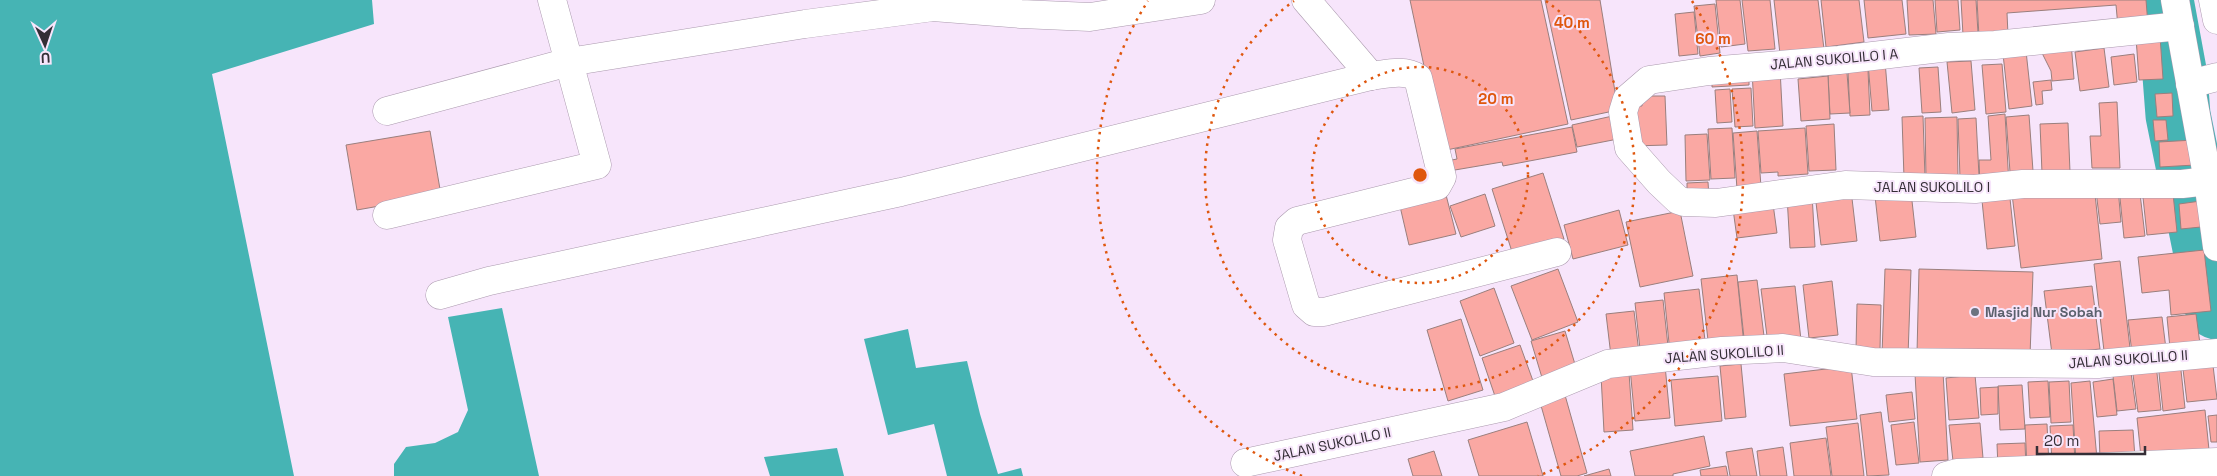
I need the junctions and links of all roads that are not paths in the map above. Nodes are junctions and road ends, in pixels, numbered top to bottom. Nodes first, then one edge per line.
1 (552, 0) edge
2 (1201, 0) edge
3 (1306, 0) edge
4 (2213, 0) edge
5 (2171, 20) edge
6 (2217, 20) edge
7 (569, 62) junction
8 (1371, 76) junction
9 (2217, 77) edge
10 (2190, 84) junction
11 (387, 111) dead end
12 (2196, 182) junction
13 (1670, 193) joint
14 (387, 215) dead end
15 (2217, 247) edge
16 (1557, 252) dead end
17 (440, 295) dead end
18 (2214, 353) edge
19 (2217, 462) edge
20 (1245, 463) dead end
21 (1946, 476) edge

1 - 7 main road
2 - 7 main road
3 - 8 main road
4 - 6 main road
5 - 10 main road
5 - 13 main road, JALAN SUKOLILO I A
7 - 11 main road
7 - 14 main road
8 - 16 main road
8 - 17 main road
9 - 10 main road
10 - 12 main road
12 - 13 main road, JALAN SUKOLILO I
12 - 15 main road
18 - 20 main road, JALAN SUKOLILO II
19 - 21 main road

